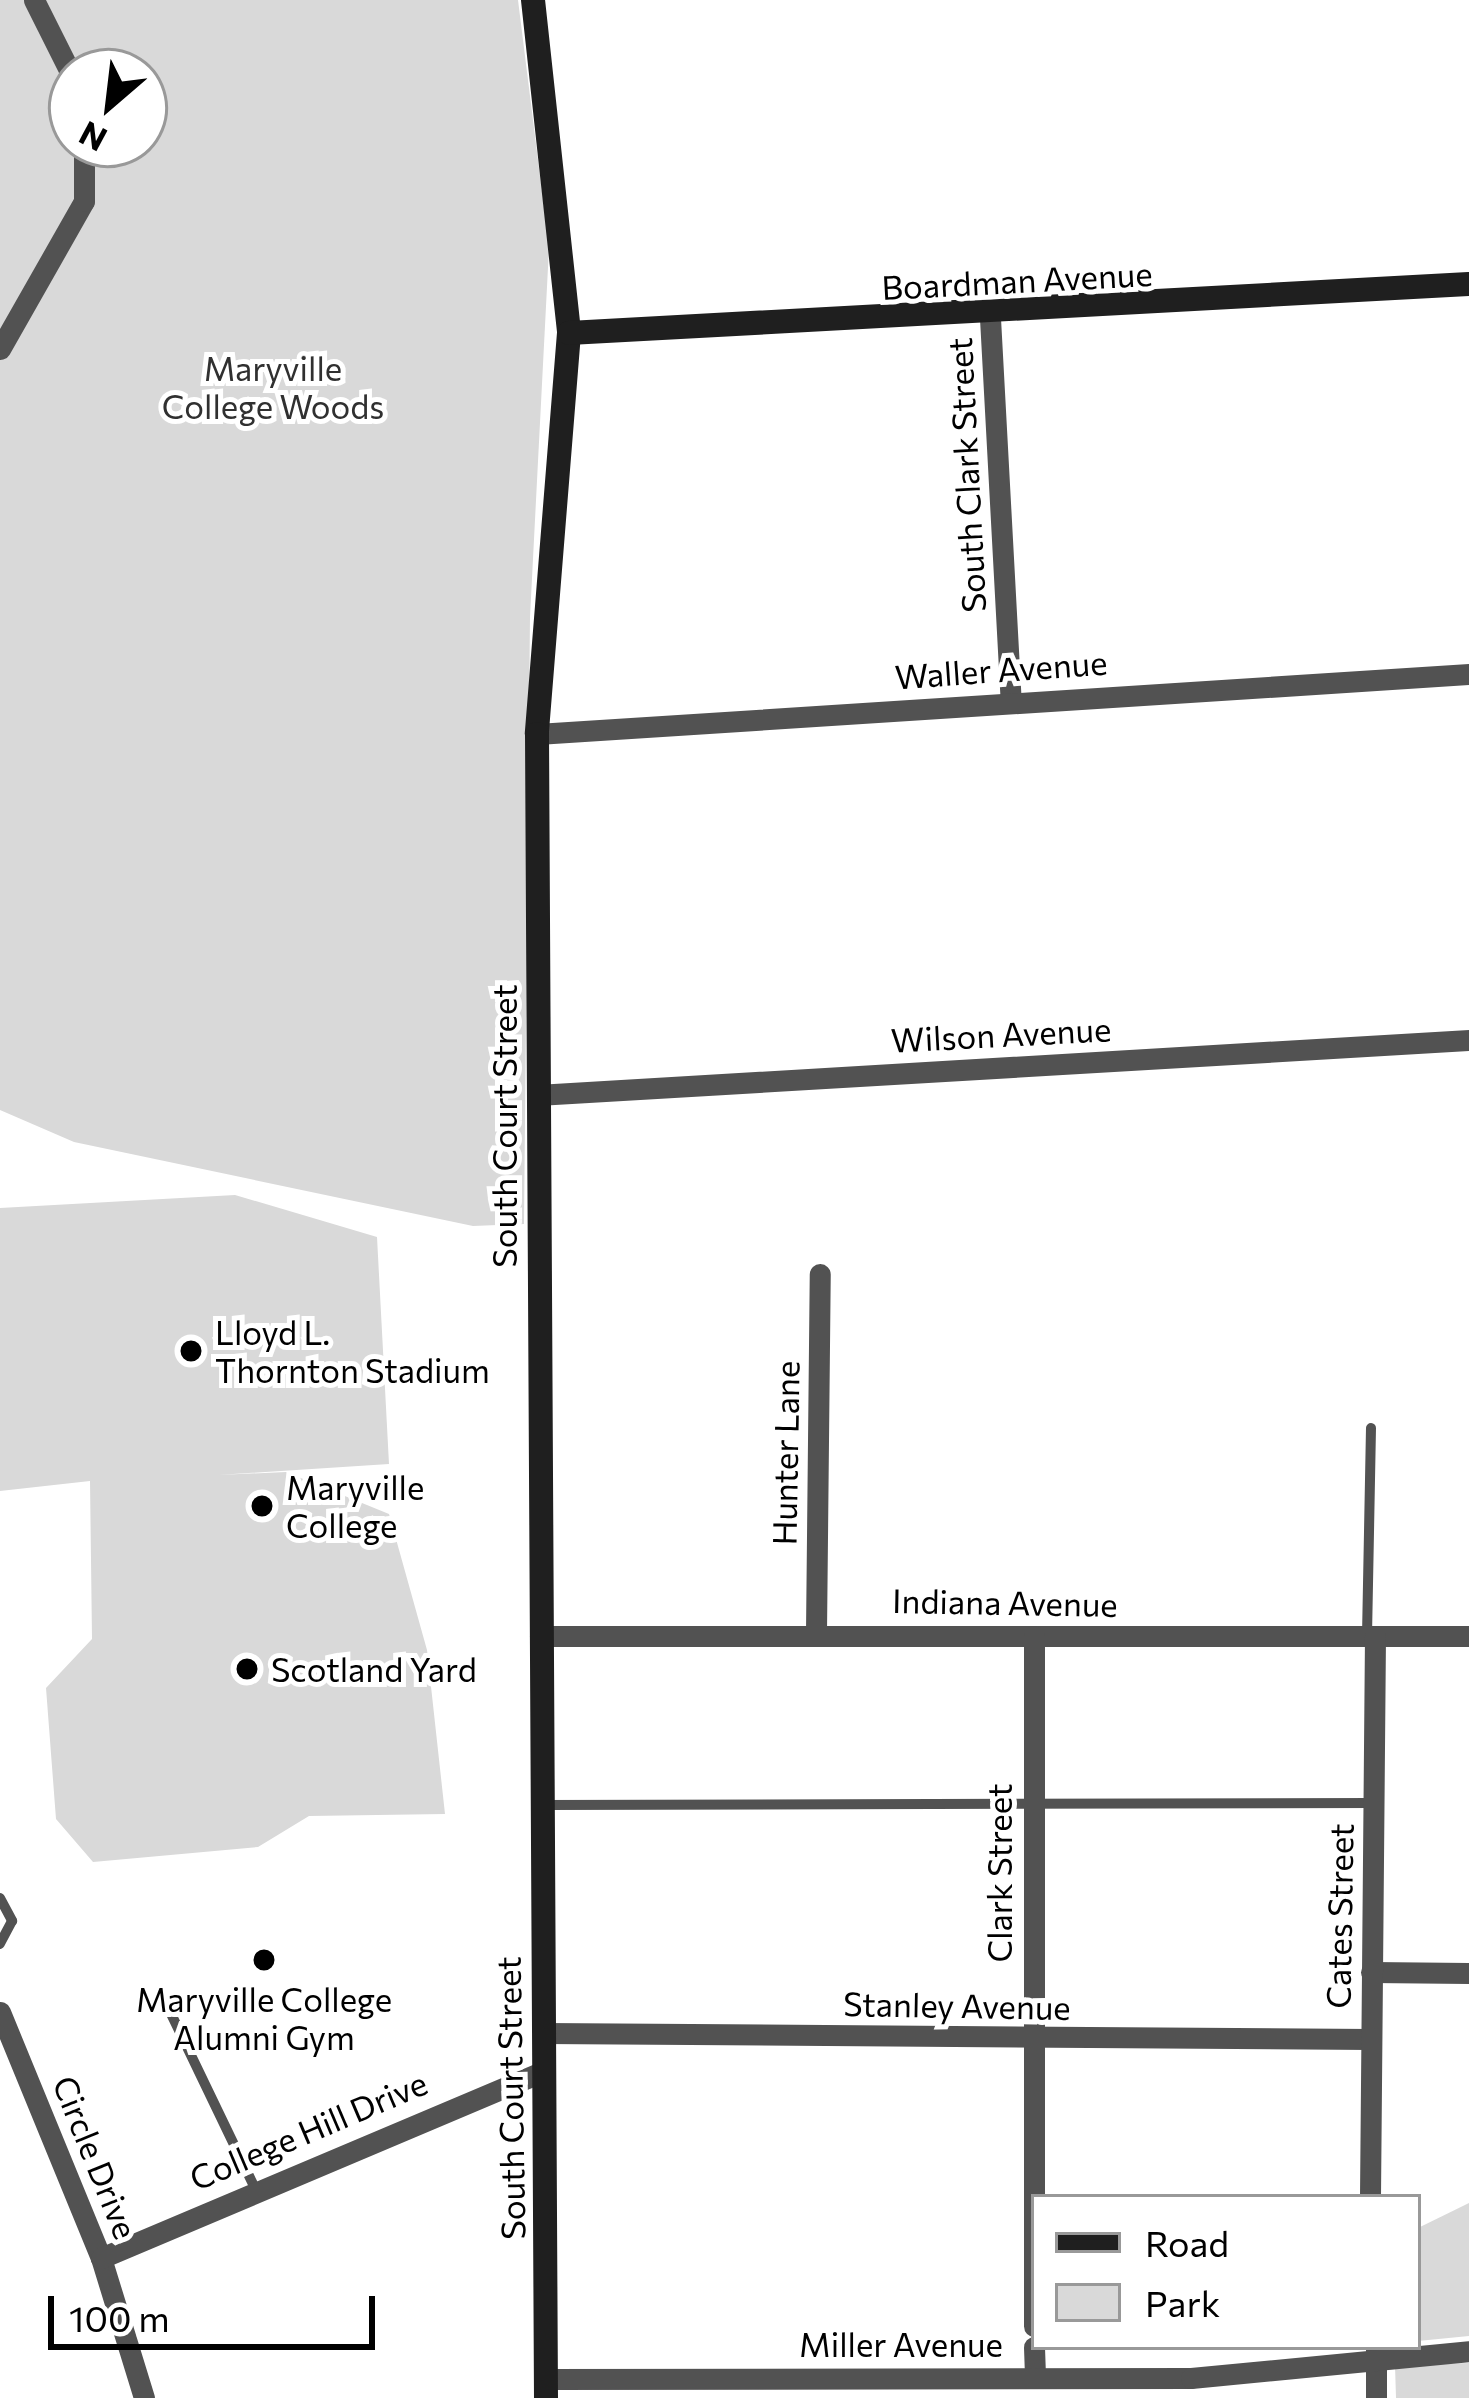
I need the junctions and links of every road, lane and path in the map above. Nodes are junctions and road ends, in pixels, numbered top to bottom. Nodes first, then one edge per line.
1 (34, 0) edge
2 (533, 0) edge
3 (58, 48) edge
4 (84, 168) edge
5 (1469, 284) edge
6 (990, 317) junction
7 (569, 333) junction
8 (0, 349) edge
9 (1469, 674) edge
10 (1011, 700) junction
11 (537, 734) junction
12 (1469, 1040) edge
13 (537, 1094) junction
14 (820, 1274) dead end
15 (1371, 1428) dead end
16 (816, 1632) junction
17 (540, 1636) junction
18 (1034, 1636) junction
19 (1371, 1636) junction
20 (1469, 1636) edge
21 (1033, 1801) junction
22 (1373, 1803) junction
23 (541, 1805) junction
24 (0, 1898) edge
25 (0, 1944) edge
26 (1371, 1972) junction
27 (1469, 1973) edge
28 (162, 1995) dead end
29 (0, 2012) edge
30 (543, 2033) junction
31 (1031, 2039) junction
32 (1370, 2039) junction
33 (544, 2071) junction
34 (254, 2186) junction
35 (1033, 2194) edge
36 (1370, 2194) edge
37 (101, 2258) junction
38 (1034, 2350) edge
39 (1376, 2350) edge
40 (1469, 2351) edge
41 (1034, 2376) junction
42 (873, 2387) edge
43 (546, 2388) edge
44 (144, 2398) edge
45 (1376, 2398) edge

1 - 3 street
2 - 7 street, South Court Street
4 - 8 street
5 - 6 street, Boardman Avenue
6 - 7 street, Boardman Avenue
6 - 10 street, South Clark Street
7 - 11 street, South Court Street
9 - 10 street, Waller Avenue
10 - 11 street, Waller Avenue
11 - 13 street, South Court Street
12 - 13 street, Wilson Avenue
13 - 17 street, South Court Street
14 - 16 street, Hunter Lane
15 - 19 lane
16 - 17 street, Indiana Avenue
16 - 18 street, Indiana Avenue
17 - 23 street, South Court Street
18 - 19 street, Indiana Avenue
18 - 21 street, Clark Street
19 - 20 street, Indiana Avenue
19 - 22 street, Cates Street
21 - 22 lane
21 - 23 lane
21 - 31 street, Clark Street
22 - 26 street, Cates Street
23 - 30 street, South Court Street
24 - 25 lane
26 - 27 street
26 - 32 street, Cates Street
28 - 34 lane
29 - 37 street, Circle Drive
30 - 31 street, Stanley Avenue
30 - 33 street, South Court Street
31 - 32 street, Stanley Avenue
31 - 35 street, Clark Street
32 - 36 street, Cates Street
33 - 34 street, College Hill Drive
33 - 43 street, South Court Street
34 - 37 street, College Hill Drive
37 - 44 street, Circle Drive
38 - 41 street
39 - 40 street, Miller Avenue
39 - 41 street, Miller Avenue
39 - 45 street
41 - 42 street, Miller Avenue
42 - 43 street, Miller Avenue

